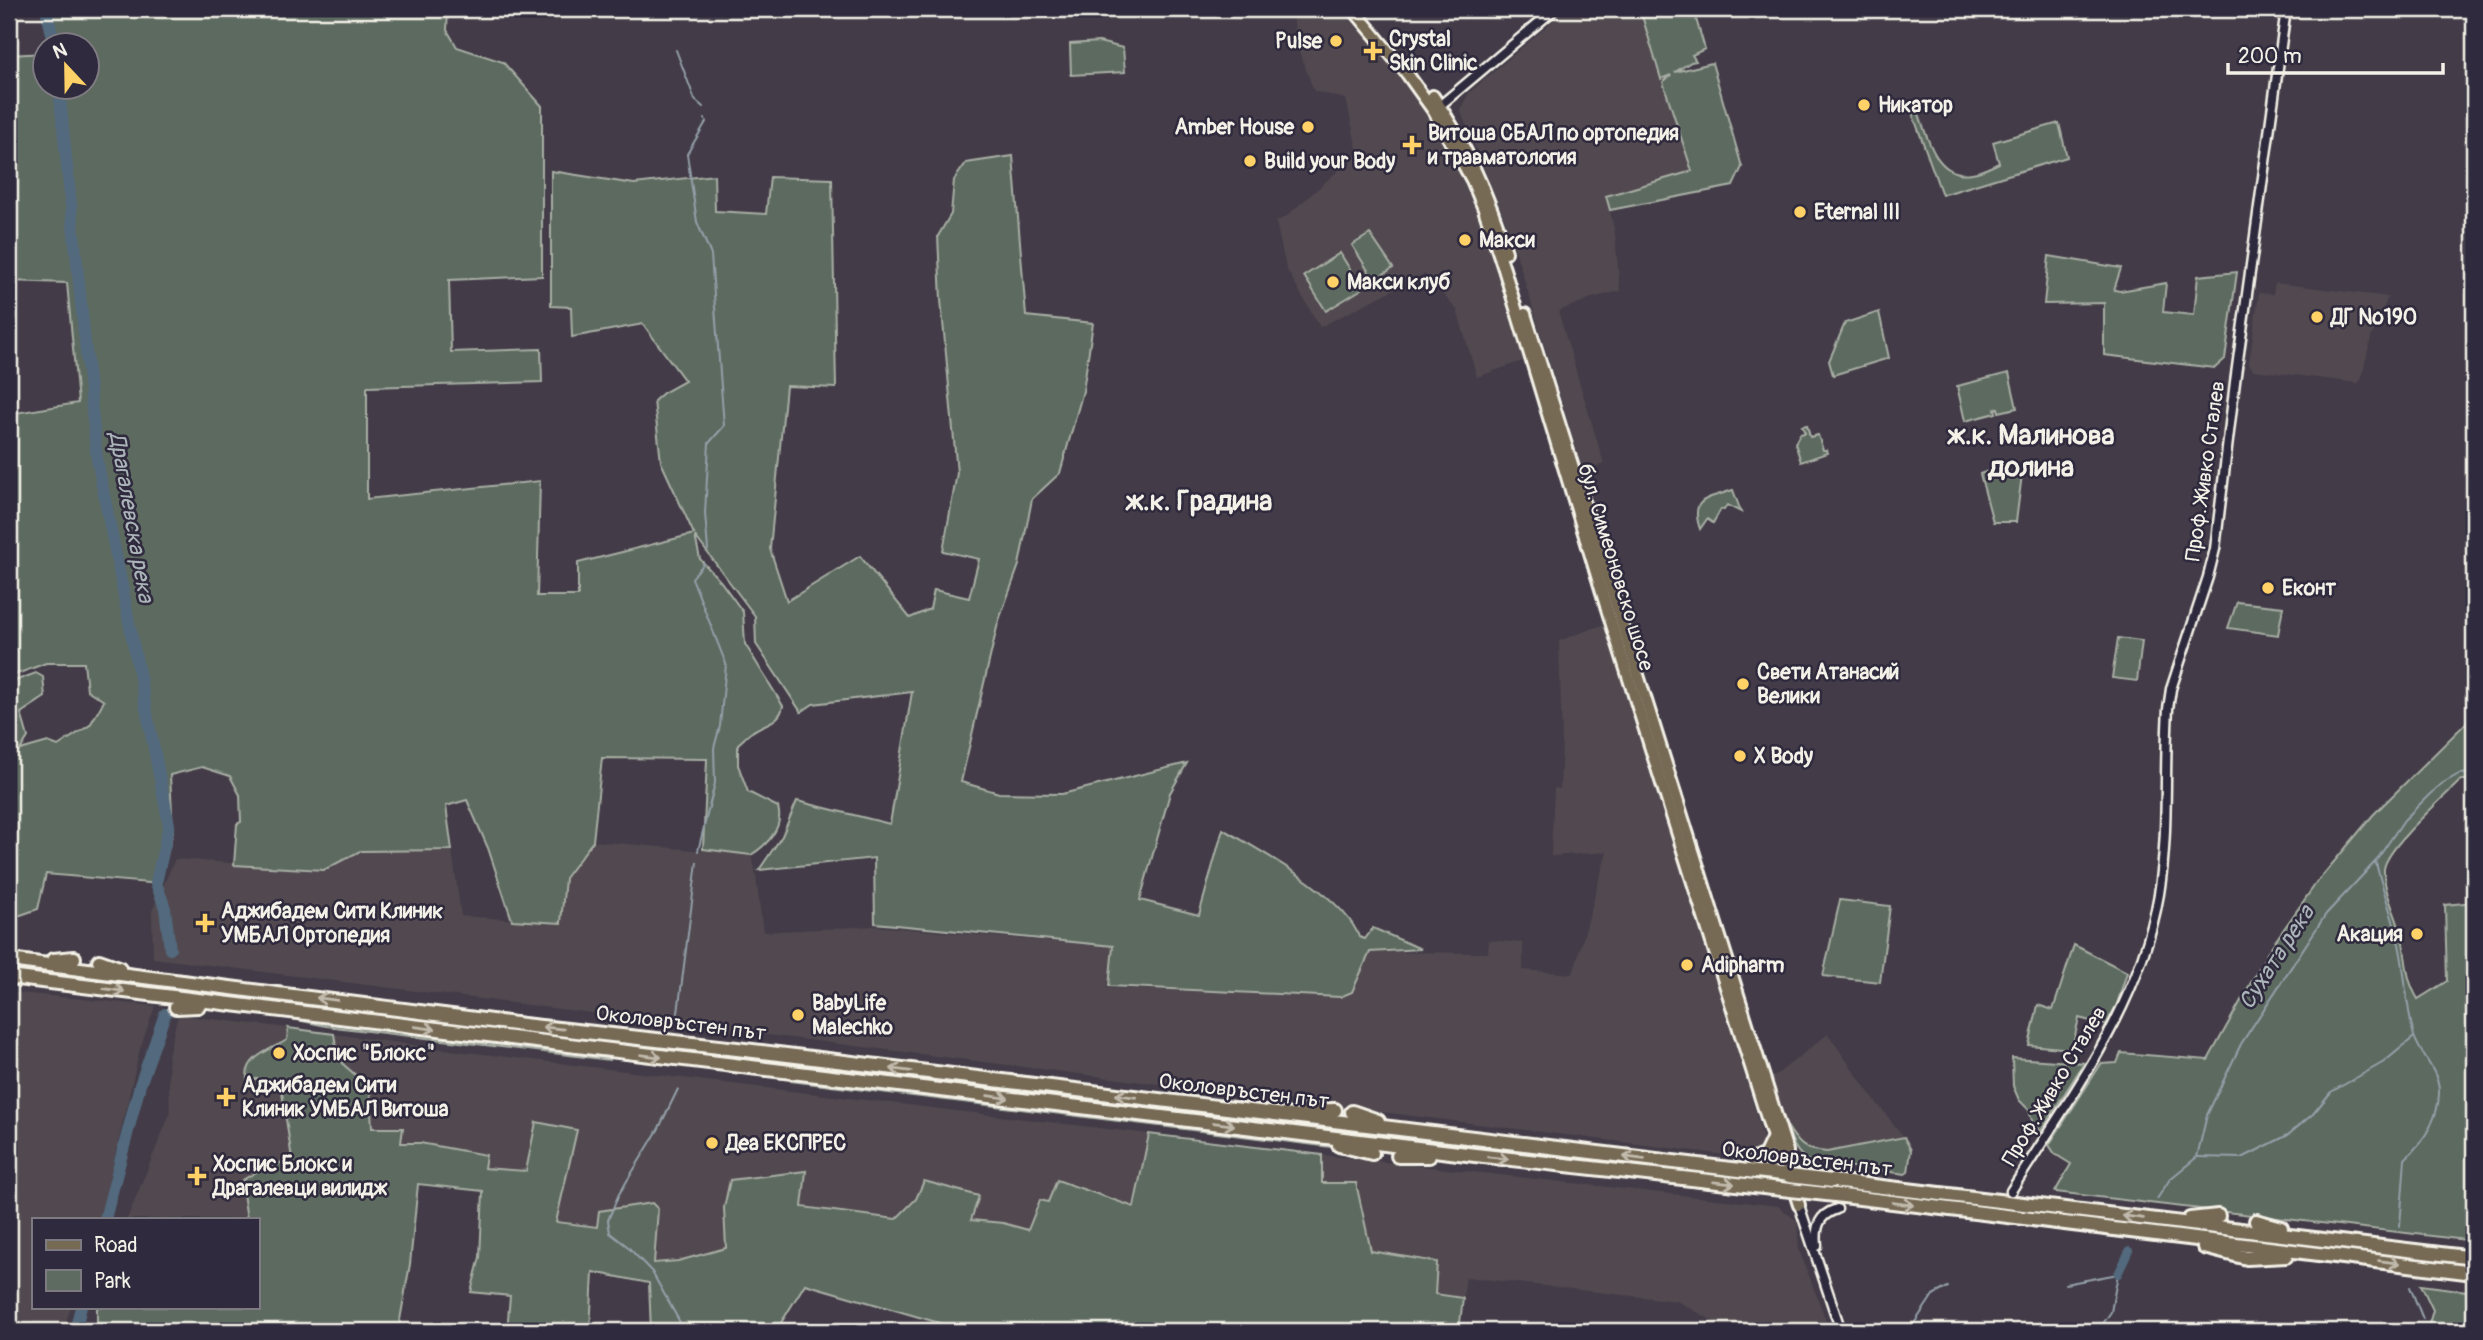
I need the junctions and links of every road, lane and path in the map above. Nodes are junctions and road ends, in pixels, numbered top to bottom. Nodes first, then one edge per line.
1 (1353, 9) edge
2 (1362, 9) edge
3 (1555, 9) edge
4 (2286, 9) edge
5 (1437, 108) junction
6 (74, 958) dead end
7 (9, 960) edge
8 (99, 961) dead end
9 (29, 962) junction
10 (146, 976) junction
11 (9, 977) edge
12 (22, 979) junction
13 (71, 994) dead end
14 (240, 1005) junction
15 (176, 1007) dead end
16 (1335, 1110) dead end
17 (1352, 1112) dead end
18 (1267, 1113) junction
19 (1405, 1129) junction
20 (1285, 1131) junction
21 (1773, 1137) junction
22 (1372, 1153) dead end
23 (1475, 1155) junction
24 (1398, 1156) dead end
25 (1786, 1164) junction
26 (1751, 1166) junction
27 (2011, 1191) dead end
28 (1799, 1205) joint
29 (1837, 1209) dead end
30 (2218, 1216) dead end
31 (2162, 1221) junction
32 (2256, 1221) dead end
33 (2322, 1239) junction
34 (2474, 1258) edge
35 (1821, 1270) junction
36 (2474, 1273) edge
37 (1842, 1331) edge

1 - 5 main road, бул. Симеоновско шосе
2 - 5 main road, бул. Симеоновско шосе
3 - 5 street
4 - 27 street, Проф. Живко Сталев
5 - 21 main road, бул. Симеоновско шосе
5 - 25 main road, бул. Симеоновско шосе
6 - 9 highway
7 - 9 highway, Околовръстен път
8 - 10 highway
9 - 10 highway, Околовръстен път
18 -> 10 highway, Околовръстен път
11 - 12 highway, Околовръстен път
12 - 13 highway
12 -> 14 highway, Околовръстен път
14 - 15 highway
14 -> 20 highway, Околовръстен път
16 - 18 highway
17 - 19 highway
18 - 19 highway, Околовръстен път
26 -> 19 highway, Околовръстен път
20 - 22 highway
20 - 23 highway, Околовръстен път
21 - 25 main road, бул. Симеоновско шосе
21 - 26 main road
23 - 24 highway
23 -> 36 highway, Околовръстен път, bridge
25 - 28 main road, бул. Симеоновско шосе
31 -> 26 highway, Околовръстен път, bridge
28 - 35 street, бул. Симеоновско шосе
29 - 35 street
30 - 31 highway
31 - 33 highway, Околовръстен път
32 - 33 highway
33 - 34 highway, Околовръстен път
35 - 37 street, бул. Симеоновско шосе

